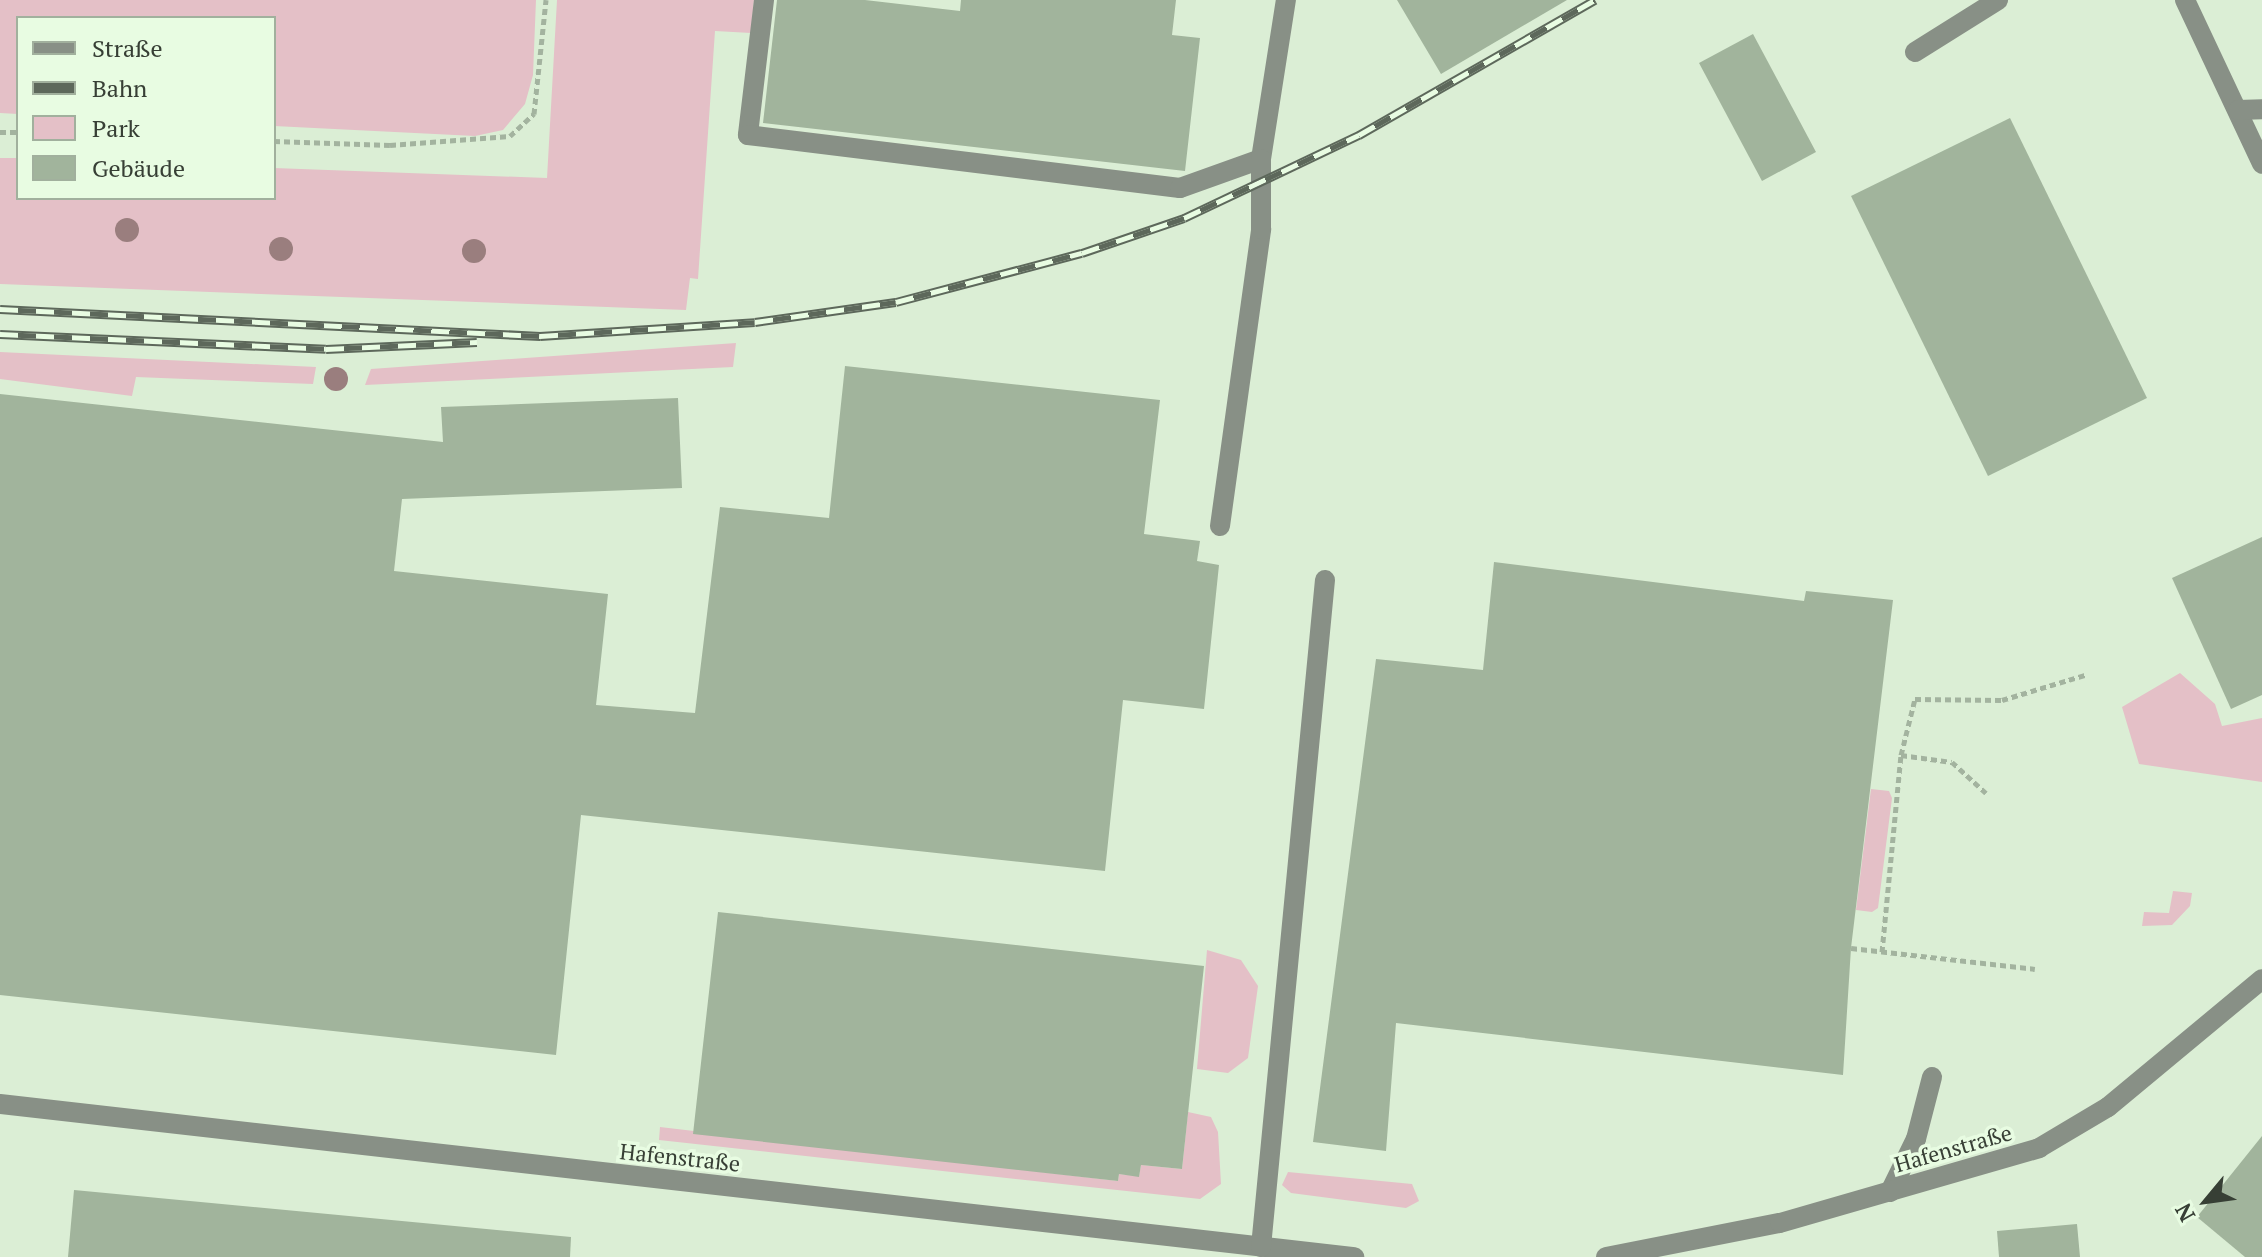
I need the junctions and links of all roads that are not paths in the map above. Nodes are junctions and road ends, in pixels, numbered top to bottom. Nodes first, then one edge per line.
1 (764, 0) edge
2 (1286, 0) edge
3 (1998, 0) edge
4 (2185, 0) edge
5 (1915, 52) dead end
6 (2262, 109) edge
7 (2238, 110) junction
8 (1261, 159) junction
9 (2262, 164) edge
10 (1220, 526) dead end
11 (1325, 580) dead end
12 (2262, 979) edge
13 (1932, 1077) dead end
14 (0, 1104) edge
15 (1890, 1192) junction
16 (1261, 1247) junction
17 (1354, 1257) edge
18 (1606, 1257) edge

1 - 8 street
2 - 8 street
3 - 5 street
4 - 7 street
6 - 7 street
7 - 9 street
8 - 10 street
11 - 16 street
12 - 15 street, Hafenstraße
13 - 15 street
14 - 16 street, Hafenstraße
15 - 18 street, Hafenstraße
16 - 17 street, Hafenstraße

